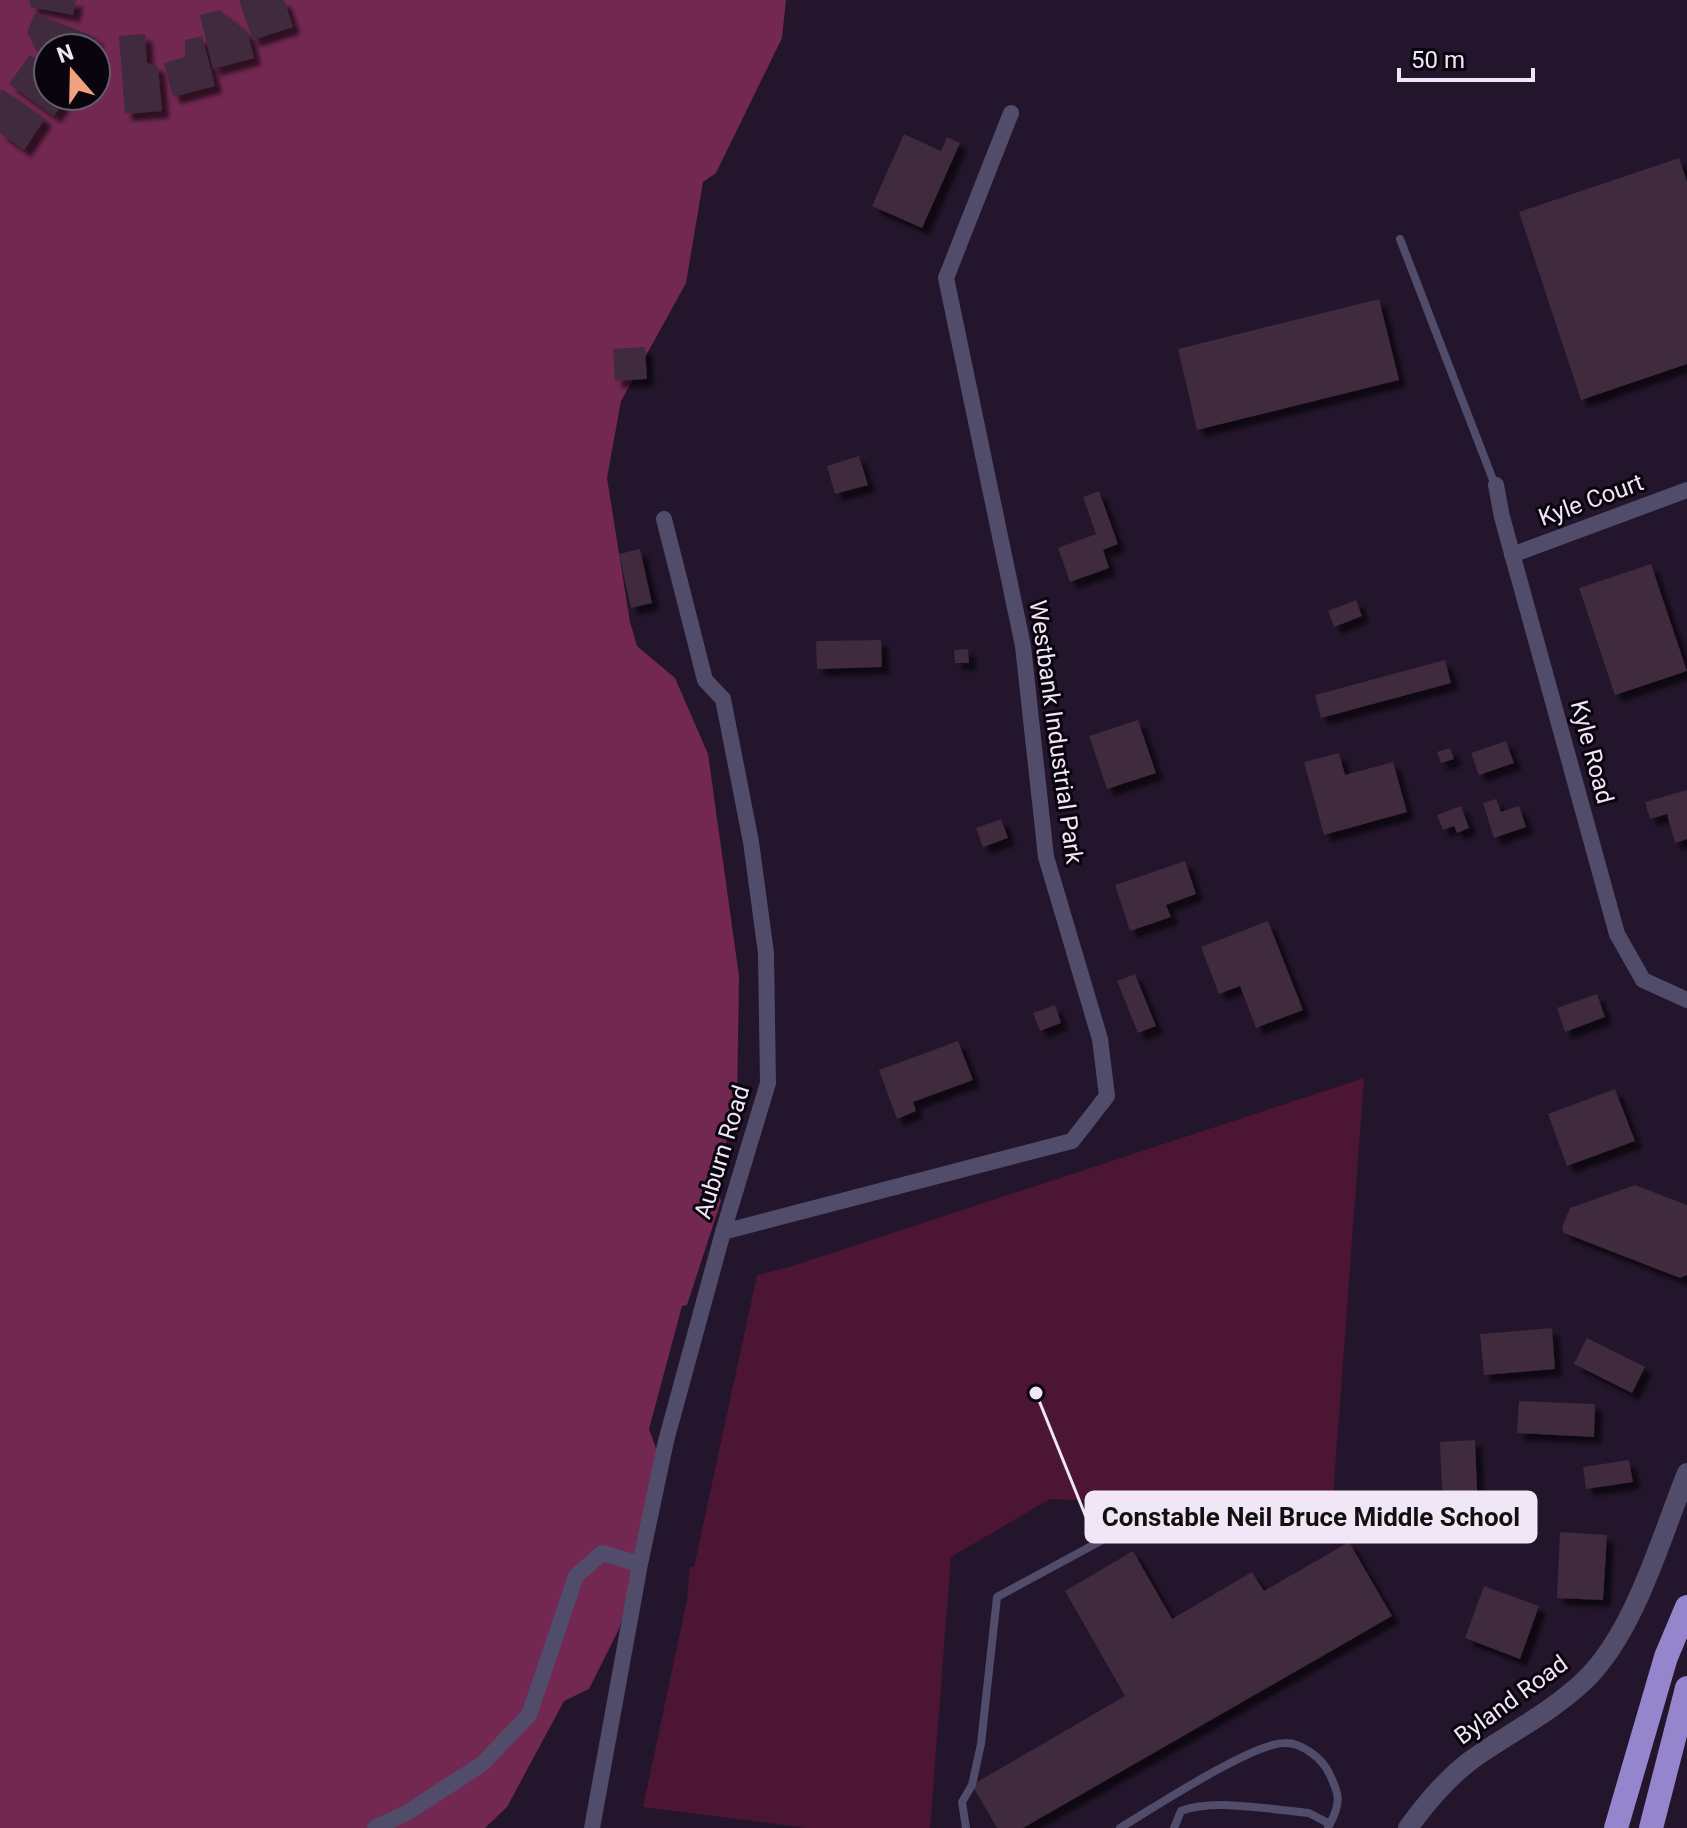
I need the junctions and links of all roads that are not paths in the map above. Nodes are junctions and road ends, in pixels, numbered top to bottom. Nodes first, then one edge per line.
1 (1011, 113) dead end
2 (1400, 239) dead end
3 (1496, 485) joint
4 (1687, 490) edge
5 (664, 519) dead end
6 (1512, 555) junction
7 (1687, 1000) edge
8 (723, 1232) junction
9 (1687, 1473) edge
10 (1132, 1524) dead end
11 (640, 1564) junction
12 (1687, 1607) edge
13 (1687, 1688) edge
14 (1329, 1826) edge
15 (375, 1828) edge
16 (592, 1828) edge
17 (966, 1828) edge
18 (1120, 1828) edge
19 (1174, 1828) edge
20 (1408, 1828) edge
21 (1616, 1828) edge
22 (1651, 1828) edge

1 - 8 street, Westbank Industrial Park
2 - 3 lane
3 - 6 street, Kyle Road
4 - 6 street, Kyle Court
5 - 8 street, Auburn Road
6 - 7 street, Kyle Road
8 - 11 street, Auburn Road
9 - 20 street, Byland Road
10 - 17 lane
11 - 15 street
11 - 16 street, Auburn Road
12 - 21 highway
13 - 22 highway
14 - 18 lane
14 - 19 lane

